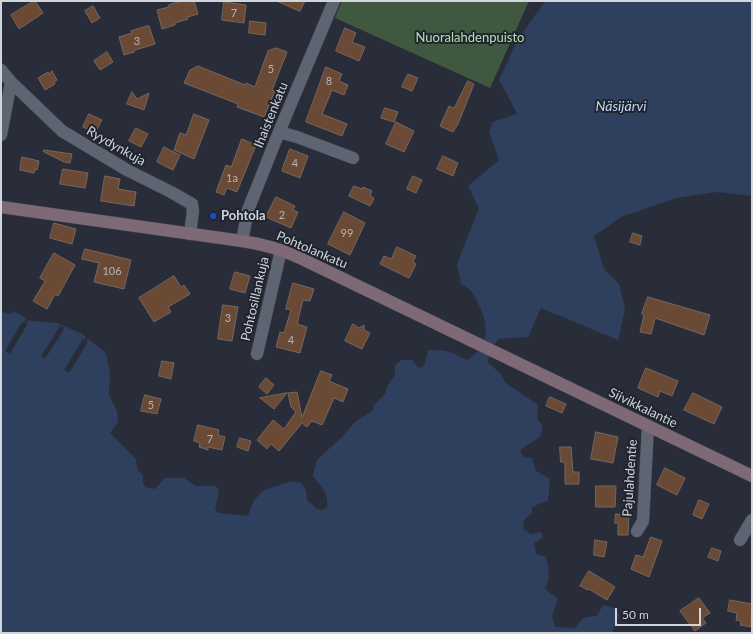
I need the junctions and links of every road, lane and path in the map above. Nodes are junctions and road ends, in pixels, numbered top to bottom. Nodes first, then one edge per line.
1 (334, 1) edge
2 (1, 70) edge
3 (11, 82) junction
4 (279, 132) junction
5 (1, 135) edge
6 (352, 158) dead end
7 (1, 208) edge
8 (190, 234) junction
9 (242, 241) junction
10 (281, 250) junction
11 (256, 354) dead end
12 (522, 365) joint
13 (648, 426) junction
14 (752, 476) edge
15 (752, 520) edge
16 (637, 531) dead end
17 (740, 540) dead end

1 - 4 street, Ihaistenkatu
2 - 3 street
3 - 5 street
3 - 8 street, Ryydynkuja
4 - 6 street
4 - 9 street, Ihaistenkatu
7 - 8 main road, Pohtolankatu
8 - 9 main road, Pohtolankatu
9 - 10 main road, Pohtolankatu
10 - 11 street, Pohtosillankuja
10 - 12 main road, Pohtolankatu
12 - 13 main road, Siivikkalantie
13 - 14 main road, Siivikkalantie
13 - 16 street, Pajulahdentie
15 - 17 street

